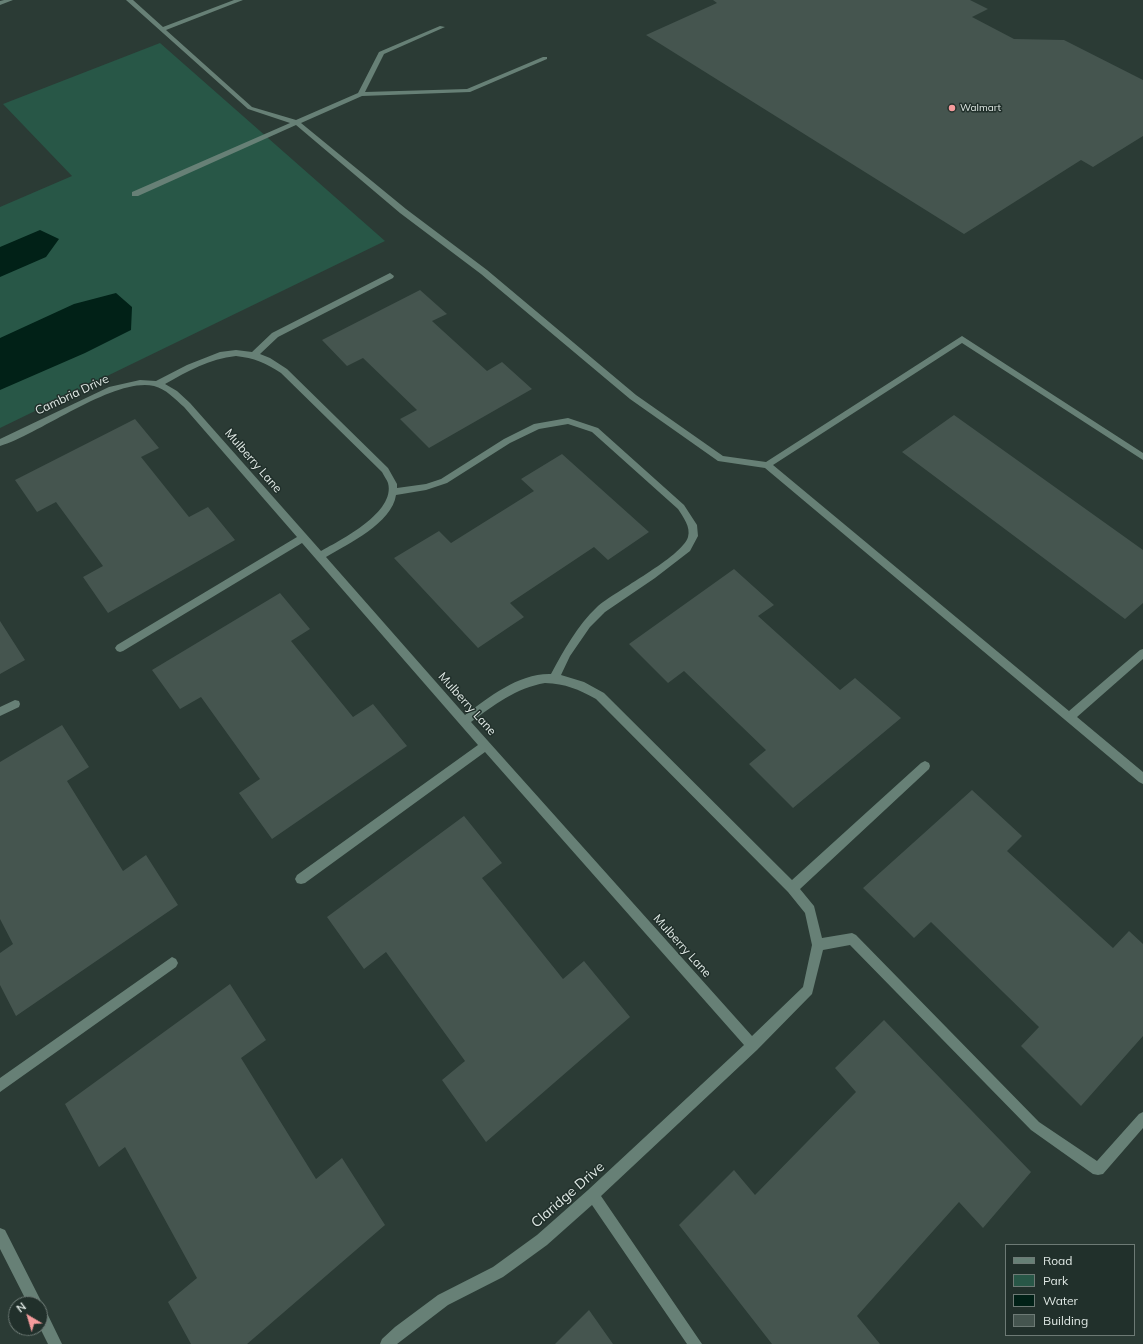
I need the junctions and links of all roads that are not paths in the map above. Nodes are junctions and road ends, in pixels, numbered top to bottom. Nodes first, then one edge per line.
1 (10, 0) edge
2 (129, 0) edge
3 (240, 0) edge
4 (0, 4) edge
5 (442, 27) dead end
6 (162, 29) junction
7 (545, 58) dead end
8 (361, 94) junction
9 (297, 123) junction
10 (135, 194) dead end
11 (390, 276) dead end
12 (255, 354) junction
13 (158, 384) junction
14 (0, 443) edge
15 (1143, 456) edge
16 (767, 465) junction
17 (394, 492) junction
18 (303, 538) junction
19 (319, 557) junction
20 (120, 648) dead end
21 (1143, 653) edge
22 (554, 678) junction
23 (15, 704) dead end
24 (0, 712) edge
25 (1069, 718) junction
26 (464, 721) junction
27 (486, 745) junction
28 (925, 766) dead end
29 (1143, 779) edge
30 (301, 879) dead end
31 (792, 888) junction
32 (818, 945) junction
33 (172, 963) dead end
34 (753, 1046) junction
35 (0, 1086) edge
36 (1143, 1118) edge
37 (593, 1195) junction
38 (0, 1235) edge
39 (31, 1296) edge
40 (48, 1330) edge
41 (55, 1344) edge
42 (387, 1344) edge
43 (695, 1344) edge

1 - 4 street
2 - 6 street
3 - 6 street
5 - 8 street
6 - 9 street
7 - 8 street
8 - 9 street
9 - 10 street
9 - 16 street
11 - 12 street
12 - 13 street
12 - 17 street
13 - 14 street, Cambria Drive
13 - 18 street, Mulberry Lane
15 - 16 street
16 - 25 street
17 - 19 street
17 - 22 street
18 - 19 street, Mulberry Lane
18 - 20 street
19 - 26 street, Mulberry Lane
21 - 25 street
22 - 26 street
22 - 31 street
23 - 24 street
25 - 29 street
26 - 27 street, Mulberry Lane
27 - 30 street
27 - 34 street, Mulberry Lane
28 - 31 street
31 - 32 street
32 - 34 street, Claridge Drive
32 - 36 street
33 - 35 street
34 - 37 street, Claridge Drive
37 - 42 street, Claridge Drive
37 - 43 street
38 - 39 street
40 - 41 street

